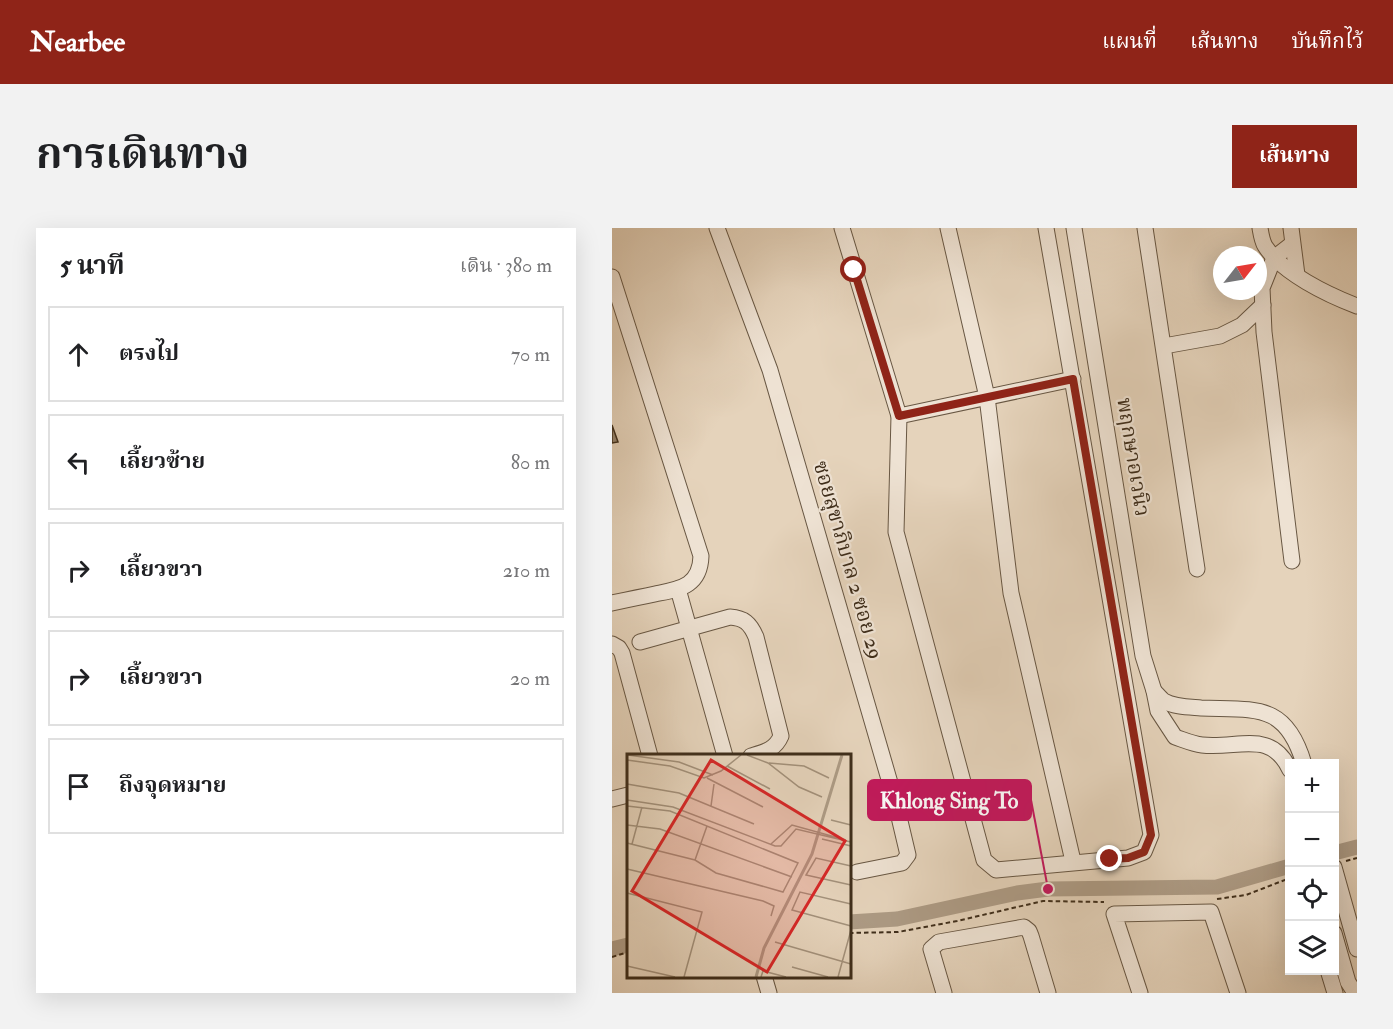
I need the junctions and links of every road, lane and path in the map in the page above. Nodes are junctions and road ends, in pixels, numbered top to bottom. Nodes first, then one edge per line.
1 (717, 228) edge
2 (842, 228) edge
3 (948, 228) edge
4 (1046, 228) edge
5 (1074, 228) edge
6 (1145, 228) edge
7 (1260, 228) edge
8 (1292, 236) edge
9 (1274, 258) junction
10 (1297, 275) junction
11 (612, 277) edge
12 (1263, 305) junction
13 (1357, 306) edge
14 (1164, 346) junction
15 (1073, 379) junction
16 (987, 397) junction
17 (899, 416) junction
18 (1292, 561) dead end
19 (1197, 569) dead end
20 (680, 600) junction
21 (612, 603) edge
22 (688, 628) junction
23 (640, 642) dead end
24 (612, 644) edge
25 (1154, 691) junction
26 (649, 754) edge
27 (724, 754) edge
28 (757, 754) edge
29 (1302, 759) edge
30 (1285, 762) edge
31 (627, 795) edge
32 (612, 799) edge
33 (1073, 861) junction
34 (857, 872) dead end
35 (1285, 880) edge
36 (1339, 882) edge
37 (1214, 899) dead end
38 (1109, 902) dead end
39 (850, 933) edge
40 (1356, 945) edge
41 (1339, 950) edge
42 (627, 952) edge
43 (612, 957) edge
44 (1330, 975) edge
45 (765, 978) edge
46 (769, 993) edge
47 (944, 993) edge
48 (1048, 993) edge
49 (1140, 993) edge
50 (1238, 993) edge
51 (1335, 993) edge
52 (1355, 993) edge

1 - 34 street, ซอยสุขาภิบาล 2 ซอย 29
2 - 17 street
3 - 16 street
4 - 15 street
5 - 25 street, พฤกษาอเวนิว
6 - 14 street
7 - 9 street
8 - 9 street
8 - 10 street
9 - 10 street
9 - 12 street
10 - 13 street
11 - 20 street
12 - 14 street
12 - 18 street
14 - 19 street
15 - 16 street
15 - 33 street
16 - 17 street
16 - 33 street
17 - 33 street
20 - 21 street
20 - 22 street
22 - 23 street
22 - 27 street
22 - 28 street
24 - 26 street
25 - 29 street
25 - 30 street, พฤกษาอเวนิว
31 - 32 street
35 - 37 path
36 - 40 street
38 - 39 path
41 - 52 street
42 - 43 path
44 - 51 street
45 - 46 street
47 - 48 street
49 - 50 street

